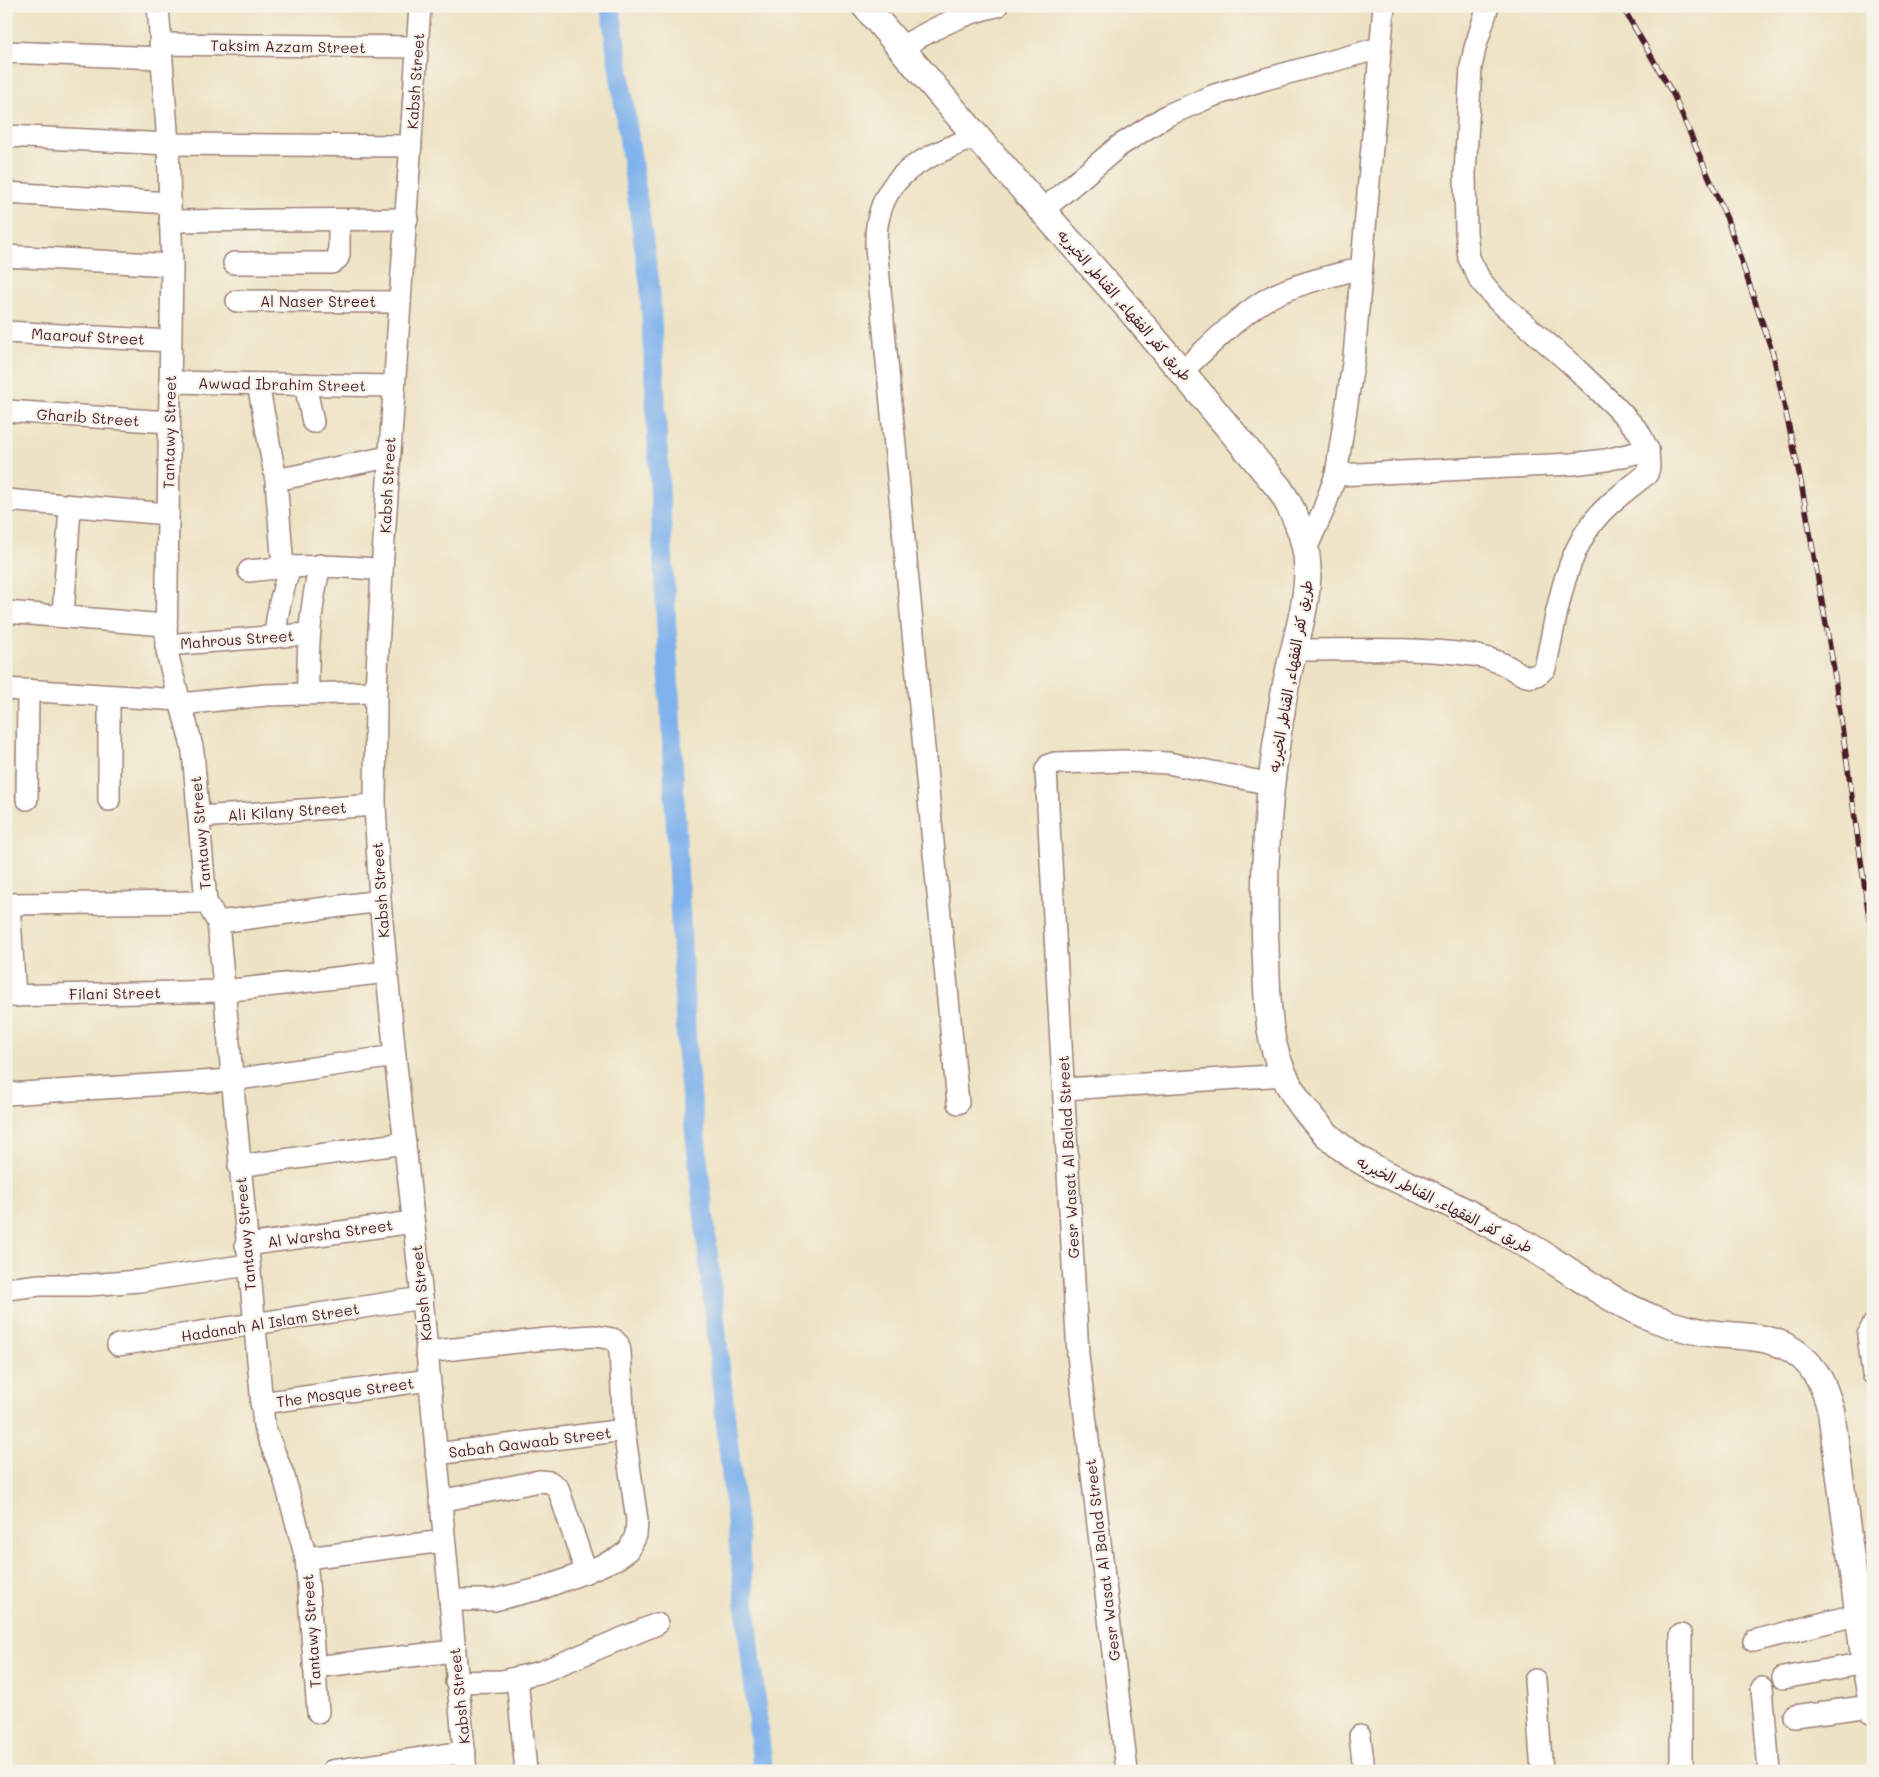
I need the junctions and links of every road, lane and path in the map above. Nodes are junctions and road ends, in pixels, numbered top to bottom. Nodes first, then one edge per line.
1 (158, 6) edge
2 (420, 6) edge
3 (864, 6) edge
4 (997, 6) edge
5 (1384, 6) edge
6 (1488, 6) edge
7 (416, 47) junction
8 (901, 47) junction
9 (1380, 48) junction
10 (161, 51) junction
11 (6, 52) edge
12 (6, 136) edge
13 (976, 136) junction
14 (168, 144) junction
15 (411, 146) junction
16 (6, 193) edge
17 (1043, 210) junction
18 (170, 212) junction
19 (407, 219) junction
20 (339, 220) junction
21 (6, 256) edge
22 (234, 263) dead end
23 (172, 265) junction
24 (1361, 268) junction
25 (237, 301) dead end
26 (400, 302) junction
27 (6, 332) edge
28 (170, 341) junction
29 (1182, 371) junction
30 (170, 382) junction
31 (258, 384) junction
32 (305, 384) junction
33 (393, 386) junction
34 (6, 411) edge
35 (169, 422) junction
36 (313, 422) dead end
37 (1648, 450) junction
38 (388, 457) junction
39 (1336, 475) junction
40 (276, 480) junction
41 (6, 500) edge
42 (70, 506) junction
43 (168, 514) junction
44 (1306, 549) junction
45 (320, 565) junction
46 (287, 566) junction
47 (382, 570) junction
48 (249, 571) dead end
49 (6, 612) edge
50 (63, 616) junction
51 (308, 634) junction
52 (165, 635) junction
53 (275, 637) junction
54 (1294, 650) junction
55 (6, 689) edge
56 (28, 690) junction
57 (376, 692) junction
58 (308, 693) junction
59 (109, 696) junction
60 (180, 702) junction
61 (1271, 784) junction
62 (27, 798) dead end
63 (109, 800) dead end
64 (375, 805) junction
65 (199, 818) junction
66 (380, 901) junction
67 (206, 902) junction
68 (8, 904) edge
69 (218, 922) junction
70 (387, 972) junction
71 (224, 991) junction
72 (11, 996) edge
73 (395, 1056) junction
74 (1285, 1076) junction
75 (232, 1080) junction
76 (1065, 1089) junction
77 (6, 1094) edge
78 (958, 1103) dead end
79 (405, 1143) junction
80 (239, 1166) junction
81 (413, 1222) junction
82 (247, 1255) junction
83 (6, 1290) edge
84 (422, 1298) junction
85 (253, 1324) junction
86 (1873, 1325) edge
87 (118, 1345) dead end
88 (426, 1352) junction
89 (1873, 1374) edge
90 (429, 1380) junction
91 (261, 1404) junction
92 (624, 1430) junction
93 (436, 1454) junction
94 (440, 1501) junction
95 (444, 1541) junction
96 (306, 1558) junction
97 (586, 1572) junction
98 (450, 1600) junction
99 (1859, 1614) junction
100 (657, 1624) dead end
101 (1681, 1636) dead end
102 (1754, 1641) dead end
103 (454, 1651) junction
104 (1865, 1663) junction
105 (314, 1667) junction
106 (517, 1678) junction
107 (1783, 1678) dead end
108 (1535, 1680) dead end
109 (456, 1682) junction
110 (1762, 1688) dead end
111 (1873, 1708) edge
112 (318, 1712) dead end
113 (1794, 1716) dead end
114 (1360, 1736) dead end
115 (466, 1761) edge
116 (332, 1771) edge
117 (526, 1771) edge
118 (1127, 1771) edge
119 (1364, 1771) edge
120 (1542, 1771) edge
121 (1681, 1771) edge
122 (1769, 1771) edge

1 - 10 street, Tantawy Street
2 - 7 street, Kabsh Street
3 - 8 street, طريق كفر الفقهاء, القناطر الخيريه
4 - 8 street
5 - 9 street
6 - 37 street
7 - 10 street, Taksim Azzam Street
7 - 15 street, Kabsh Street
8 - 13 street, طريق كفر الفقهاء, القناطر الخيريه
9 - 17 street
9 - 24 street
10 - 11 street, Taksim Azzam Street
10 - 14 street, Tantawy Street
12 - 14 street
13 - 17 street, طريق كفر الفقهاء, القناطر الخيريه
13 - 78 street
14 - 15 street
14 - 18 street, Tantawy Street
15 - 19 street, Kabsh Street
16 - 18 street
17 - 29 street, طريق كفر الفقهاء, القناطر الخيريه
18 - 20 street
18 - 23 street, Tantawy Street
19 - 20 street
19 - 26 street, Kabsh Street
20 - 22 street
21 - 23 street
23 - 28 street, Tantawy Street
24 - 29 street
24 - 39 street
25 - 26 street, Al Naser Street
26 - 33 street, Kabsh Street
27 - 28 street, Maarouf Street
28 - 30 street, Tantawy Street
29 - 44 street, طريق كفر الفقهاء, القناطر الخيريه
30 - 31 street, Awwad Ibrahim Street
30 - 35 street, Tantawy Street
31 - 32 street, Awwad Ibrahim Street
31 - 40 street
32 - 33 street, Awwad Ibrahim Street
32 - 36 street
33 - 38 street, Kabsh Street
34 - 35 street, Gharib Street
35 - 43 street, Tantawy Street
37 - 39 street
37 - 54 street
38 - 40 street
38 - 47 street, Kabsh Street
39 - 44 street
40 - 46 street
41 - 42 street
42 - 43 street
42 - 50 street
43 - 52 street, Tantawy Street
44 - 54 street, طريق كفر الفقهاء, القناطر الخيريه
45 - 46 street
45 - 47 street
45 - 51 street
46 - 48 street
46 - 53 street
47 - 57 street, Kabsh Street
49 - 50 street, Mahrous Street
50 - 52 street, Mahrous Street
51 - 53 street, Mahrous Street
51 - 58 street
52 - 53 street, Mahrous Street
52 - 60 street, Tantawy Street
54 - 61 street, طريق كفر الفقهاء, القناطر الخيريه
55 - 56 street
56 - 59 street
56 - 62 street
57 - 58 street
57 - 64 street, Kabsh Street
58 - 60 street
59 - 60 street
59 - 63 street
60 - 65 street, Tantawy Street
61 - 74 street, طريق كفر الفقهاء, القناطر الخيريه
61 - 76 street, Gesr Wasat Al Balad Street
64 - 65 street, Ali Kilany Street
64 - 66 street, Kabsh Street
65 - 67 street, Tantawy Street
66 - 69 street
66 - 70 street, Kabsh Street
67 - 68 street
67 - 69 street, Tantawy Street
68 - 72 street
69 - 71 street, Tantawy Street
70 - 71 street, Filani Street
70 - 73 street, Kabsh Street
71 - 72 street, Filani Street
71 - 75 street, Tantawy Street
73 - 75 street
73 - 79 street, Kabsh Street
74 - 76 street
74 - 99 street, طريق كفر الفقهاء, القناطر الخيريه
75 - 77 street
75 - 80 street, Tantawy Street
76 - 118 street, Gesr Wasat Al Balad Street
79 - 80 street
79 - 81 street, Kabsh Street
80 - 82 street, Tantawy Street
81 - 82 street, Al Warsha Street
81 - 84 street, Kabsh Street
82 - 83 street
82 - 85 street, Tantawy Street
84 - 85 street, Hadanah Al Islam Street
84 - 88 street, Kabsh Street
85 - 87 street, Hadanah Al Islam Street
85 - 91 street, Tantawy Street
86 - 89 street
88 - 90 street, Kabsh Street
88 - 92 street
90 - 91 street, The Mosque Street
90 - 93 street, Kabsh Street
91 - 96 street, Tantawy Street
92 - 93 street, Sabah Qawaab Street
92 - 97 street
93 - 94 street, Kabsh Street
94 - 95 street, Kabsh Street
94 - 97 street
95 - 96 street
95 - 98 street, Kabsh Street
96 - 105 street, Tantawy Street
97 - 98 street
98 - 103 street, Kabsh Street
99 - 102 street
99 - 104 street, طريق كفر الفقهاء, القناطر الخيريه
100 - 106 street
101 - 121 street
103 - 105 street
103 - 109 street, Kabsh Street
104 - 107 street
104 - 111 street, طريق كفر الفقهاء, القناطر الخيريه
105 - 112 street, Tantawy Street
106 - 109 street
106 - 117 street
108 - 120 street
109 - 115 street, Kabsh Street
110 - 122 street
111 - 113 street
114 - 119 street
115 - 116 street

